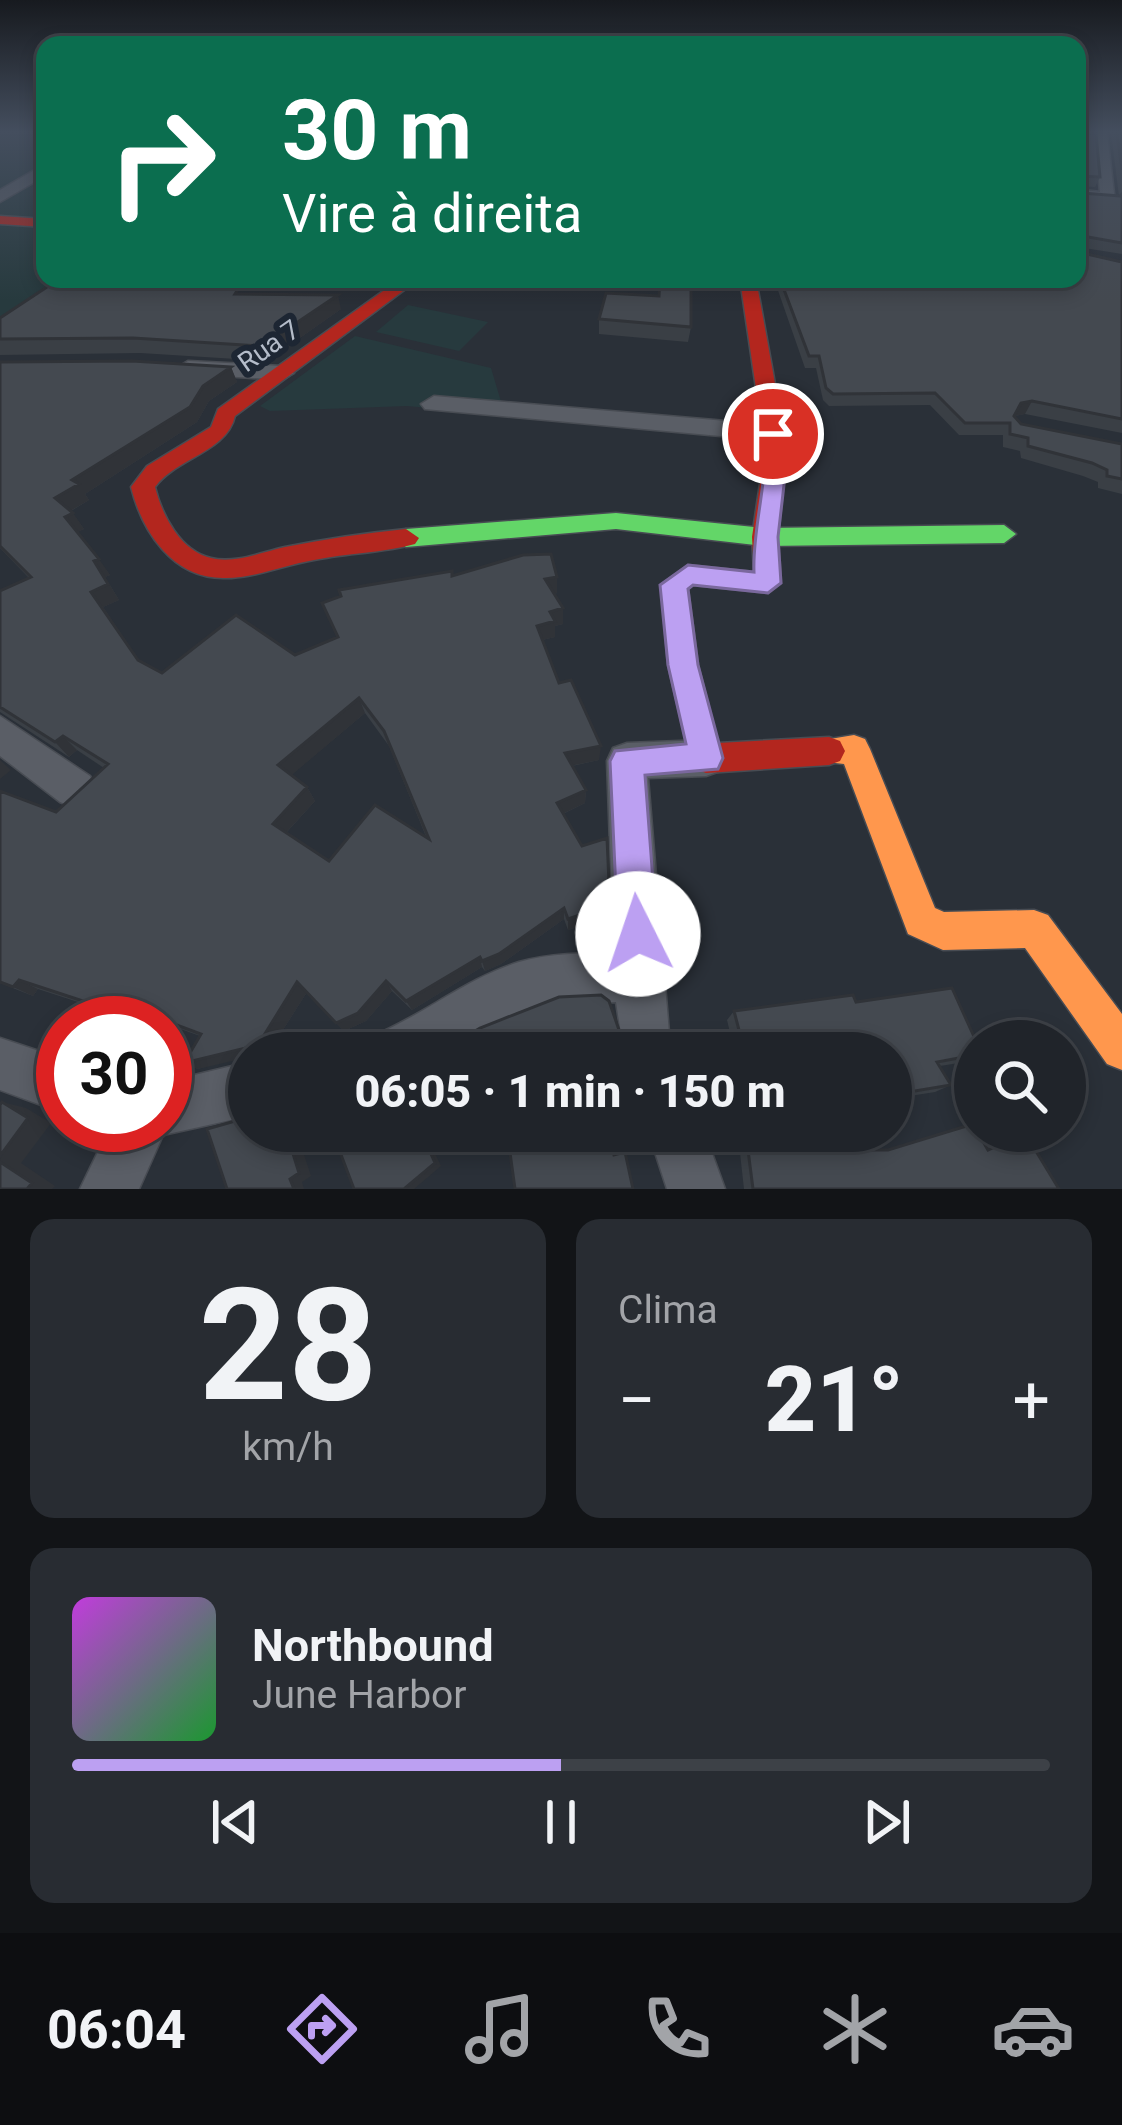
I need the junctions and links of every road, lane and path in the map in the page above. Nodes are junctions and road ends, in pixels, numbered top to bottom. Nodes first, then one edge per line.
1 (1107, 188) edge
2 (1086, 195) edge
3 (0, 220) edge
4 (36, 222) edge
5 (401, 288) edge
6 (749, 288) edge
7 (164, 367) edge
8 (282, 374) junction
9 (434, 404) dead end
10 (773, 434) junction
11 (1004, 534) dead end
12 (765, 537) junction
13 (0, 733) edge
14 (706, 758) junction
15 (75, 789) edge
16 (640, 977) junction
17 (444, 1032) edge
18 (643, 1032) edge
19 (1122, 1049) edge
20 (0, 1064) edge
21 (36, 1077) edge
22 (228, 1094) edge
23 (192, 1103) edge
24 (127, 1152) edge
25 (683, 1152) edge
26 (109, 1189) edge
27 (696, 1189) edge

1 - 2 street
3 - 4 street
5 - 8 street, Rua 7
6 - 10 street
7 - 8 street
8 - 12 street, Rua 7
9 - 10 street
10 - 12 street
11 - 12 street
12 - 14 street
13 - 15 street
14 - 16 street
14 - 19 street
16 - 17 street
16 - 18 street
20 - 21 street
22 - 23 street
24 - 26 street
25 - 27 street

